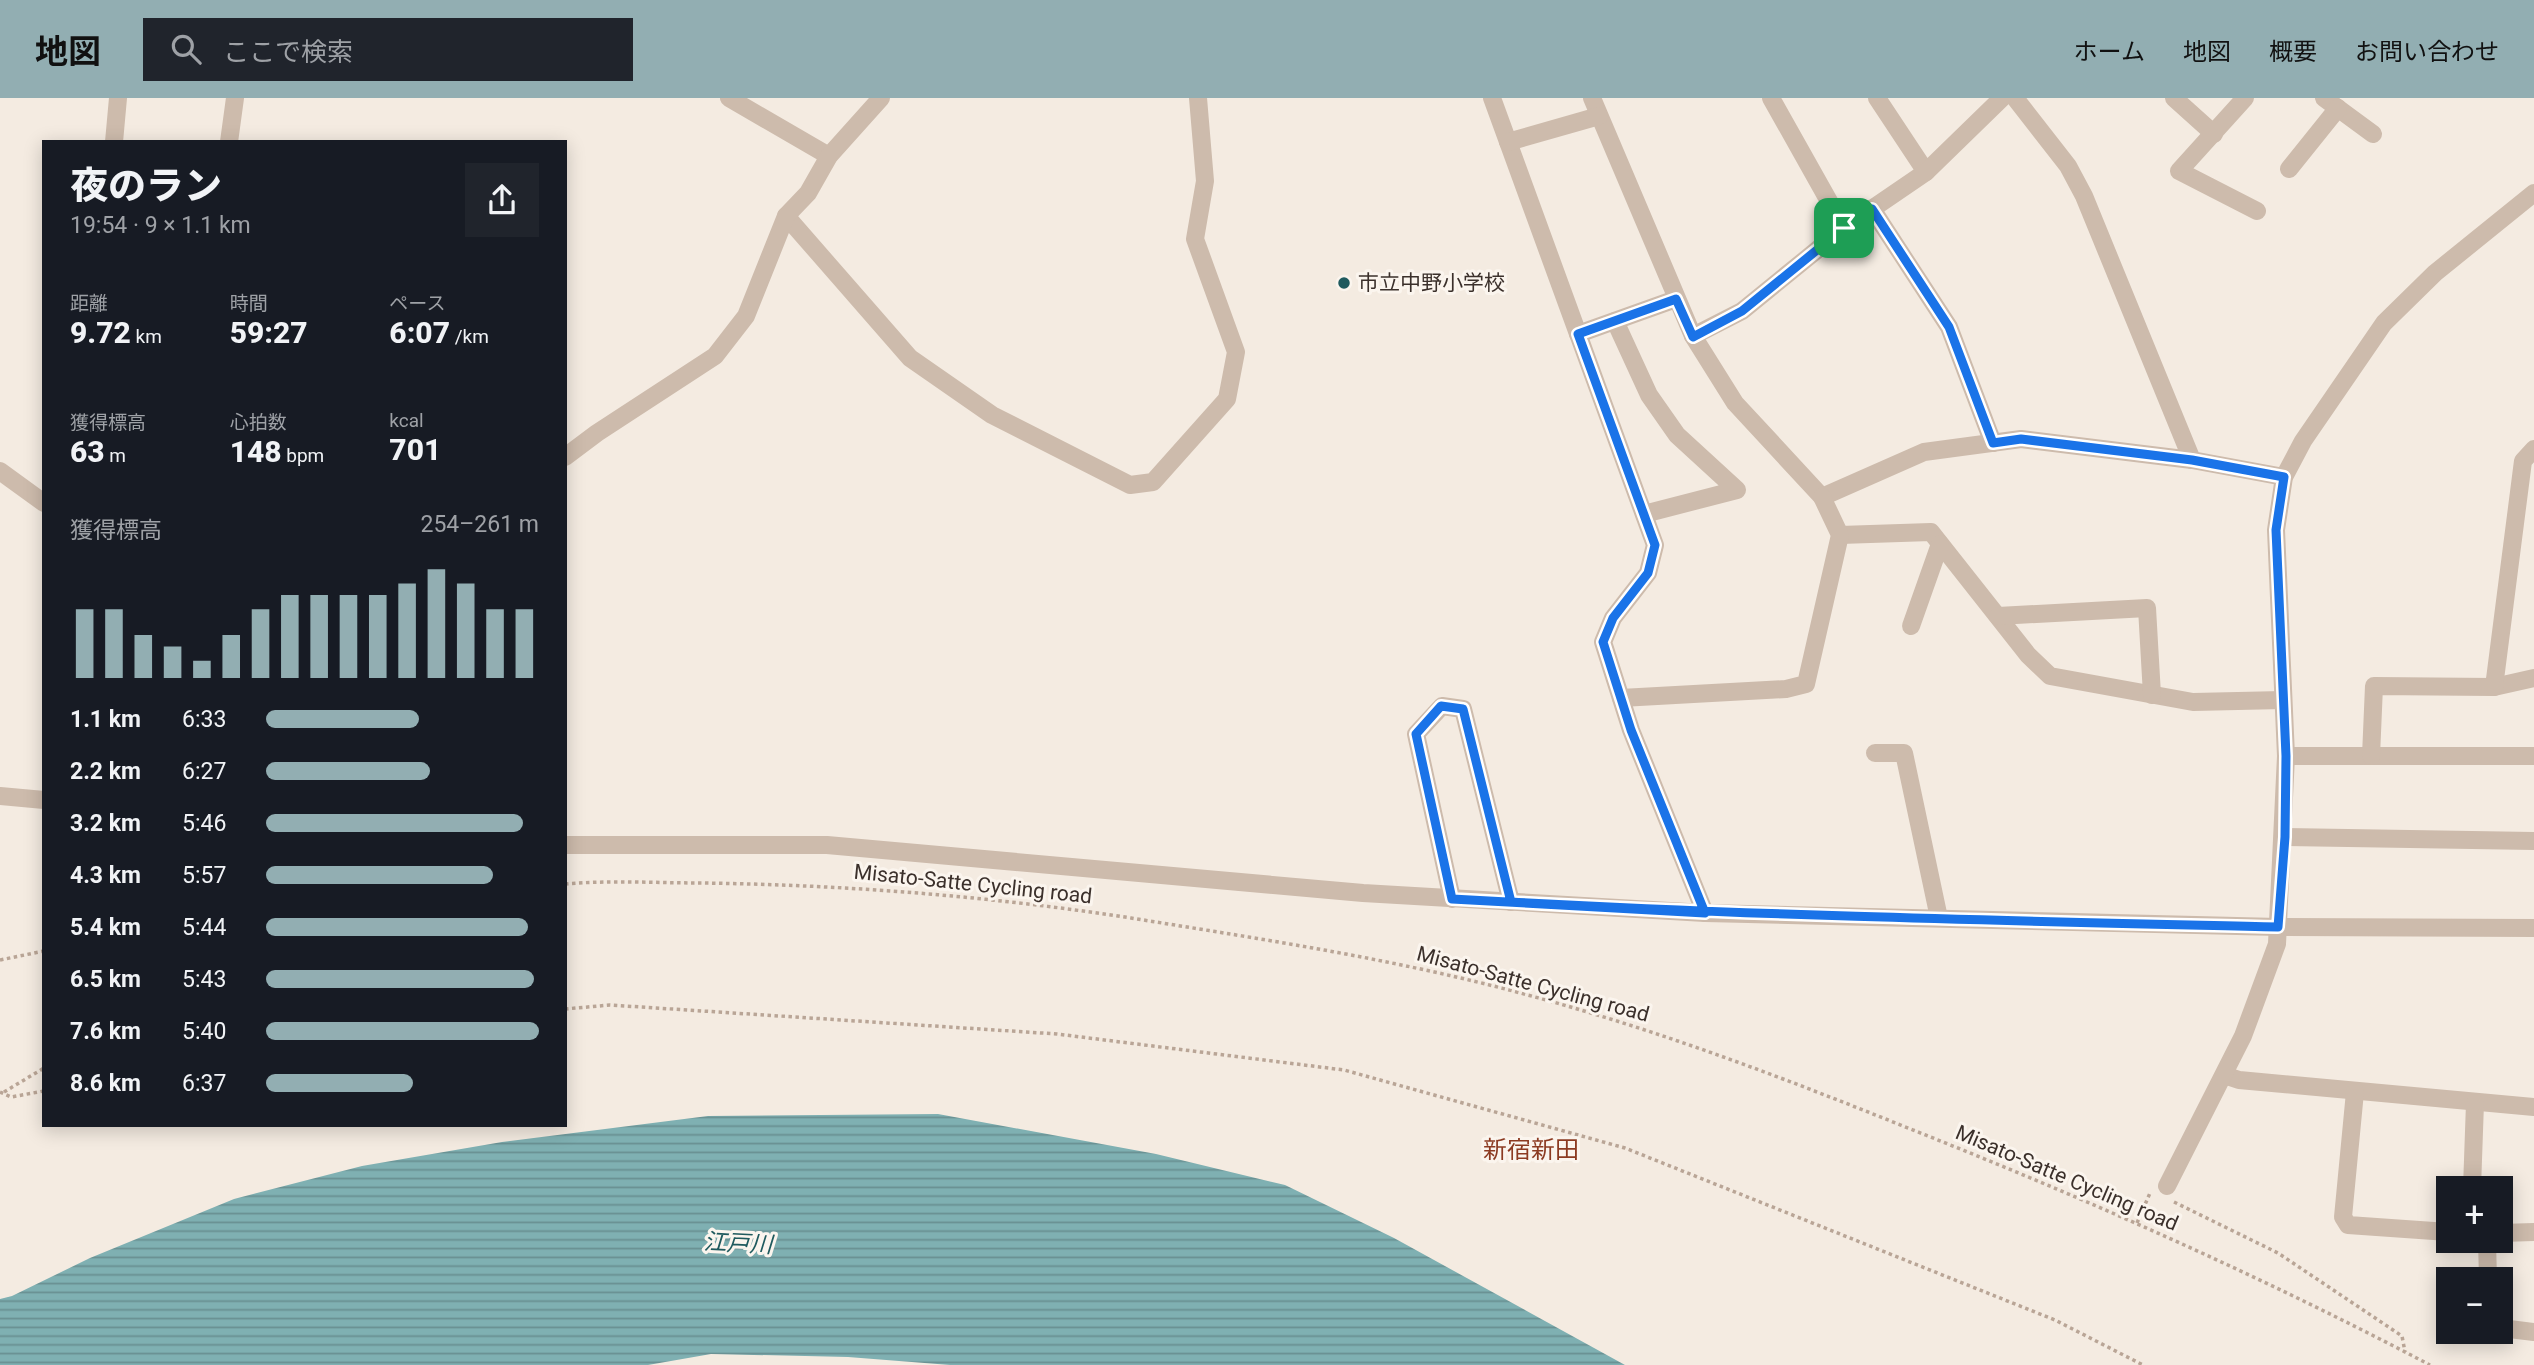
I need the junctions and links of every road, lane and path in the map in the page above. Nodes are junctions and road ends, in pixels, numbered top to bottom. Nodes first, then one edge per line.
1 (118, 98) edge
2 (234, 98) edge
3 (729, 98) edge
4 (881, 98) edge
5 (1198, 98) edge
6 (1492, 98) edge
7 (1592, 98) edge
8 (1771, 98) edge
9 (1877, 98) edge
10 (2002, 98) edge
11 (2015, 98) edge
12 (2174, 98) edge
13 (2245, 98) edge
14 (2331, 103) edge
15 (1599, 116) junction
16 (2214, 134) junction
17 (2373, 134) dead end
18 (114, 140) edge
19 (229, 140) edge
20 (1508, 142) junction
21 (829, 156) junction
22 (2289, 169) dead end
23 (1926, 172) junction
24 (2534, 193) edge
25 (1872, 209) junction
26 (2257, 211) dead end
27 (786, 216) junction
28 (1844, 228) junction
29 (1676, 299) junction
30 (1615, 321) junction
31 (1578, 334) junction
32 (1693, 337) junction
33 (1993, 443) junction
34 (2534, 449) edge
35 (567, 456) edge
36 (2192, 460) junction
37 (0, 471) edge
38 (2284, 477) junction
39 (1822, 497) junction
40 (42, 502) edge
41 (1644, 514) junction
42 (1840, 535) junction
43 (1940, 544) junction
44 (1997, 616) junction
45 (1911, 626) dead end
46 (2534, 678) edge
47 (2494, 687) junction
48 (2152, 695) junction
49 (1620, 698) junction
50 (2283, 700) junction
51 (1875, 753) dead end
52 (2286, 756) junction
53 (2371, 756) junction
54 (2534, 756) edge
55 (0, 796) edge
56 (42, 799) edge
57 (2285, 837) junction
58 (2534, 841) edge
59 (567, 845) edge
60 (567, 884) edge
61 (1452, 899) junction
62 (1511, 902) junction
63 (1705, 913) junction
64 (1939, 918) junction
65 (2278, 927) junction
66 (2534, 928) edge
67 (42, 951) edge
68 (0, 960) edge
69 (567, 1009) edge
70 (42, 1069) edge
71 (2224, 1075) junction
72 (42, 1091) edge
73 (2, 1092) edge
74 (2355, 1092) junction
75 (2475, 1103) junction
76 (2534, 1107) edge
77 (2472, 1176) edge
78 (2162, 1192) junction
79 (2137, 1223) junction
80 (2436, 1231) edge
81 (2534, 1231) edge
82 (2513, 1232) edge
83 (2513, 1329) edge
84 (2534, 1332) edge
85 (2405, 1352) junction
86 (2143, 1365) edge
87 (2430, 1365) edge

1 - 18 street
2 - 19 street
3 - 21 street
4 - 21 street
5 - 27 street
6 - 20 street
7 - 15 street
8 - 28 street
9 - 23 street
10 - 23 street
11 - 36 street
12 - 16 street
13 - 16 street
14 - 17 street
14 - 22 street
15 - 20 street
15 - 29 street
16 - 26 street
20 - 31 street
21 - 27 street
23 - 25 street
24 - 38 street
25 - 28 street
25 - 33 street
27 - 35 street
28 - 32 street
29 - 30 street
29 - 32 street
30 - 31 street
30 - 41 street
31 - 41 street
32 - 39 street
33 - 36 street
33 - 39 street
34 - 47 street
36 - 38 street
37 - 40 street
38 - 50 street
39 - 42 street
41 - 49 street
42 - 43 street
42 - 49 street
43 - 44 street
43 - 45 street
44 - 48 street
44 - 48 street
46 - 47 street
47 - 53 street
48 - 50 street
49 - 63 street
50 - 52 street
51 - 64 street
52 - 53 street
52 - 57 street
53 - 54 street
55 - 56 street
57 - 58 street
57 - 65 street
59 - 61 street
60 - 79 path, Misato-Satte Cycling road
61 - 62 street
61 - 62 street
62 - 63 street
63 - 64 street
64 - 65 street
65 - 66 street
65 - 71 street
67 - 68 path
69 - 86 path
70 - 73 path
71 - 74 street
71 - 78 street
72 - 73 path
74 - 75 street
74 - 80 street
75 - 76 street
75 - 77 street
78 - 79 path
78 - 85 path
79 - 85 path, Misato-Satte Cycling road
81 - 82 street
83 - 84 street
85 - 87 path, Misato-Satte Cycling road

